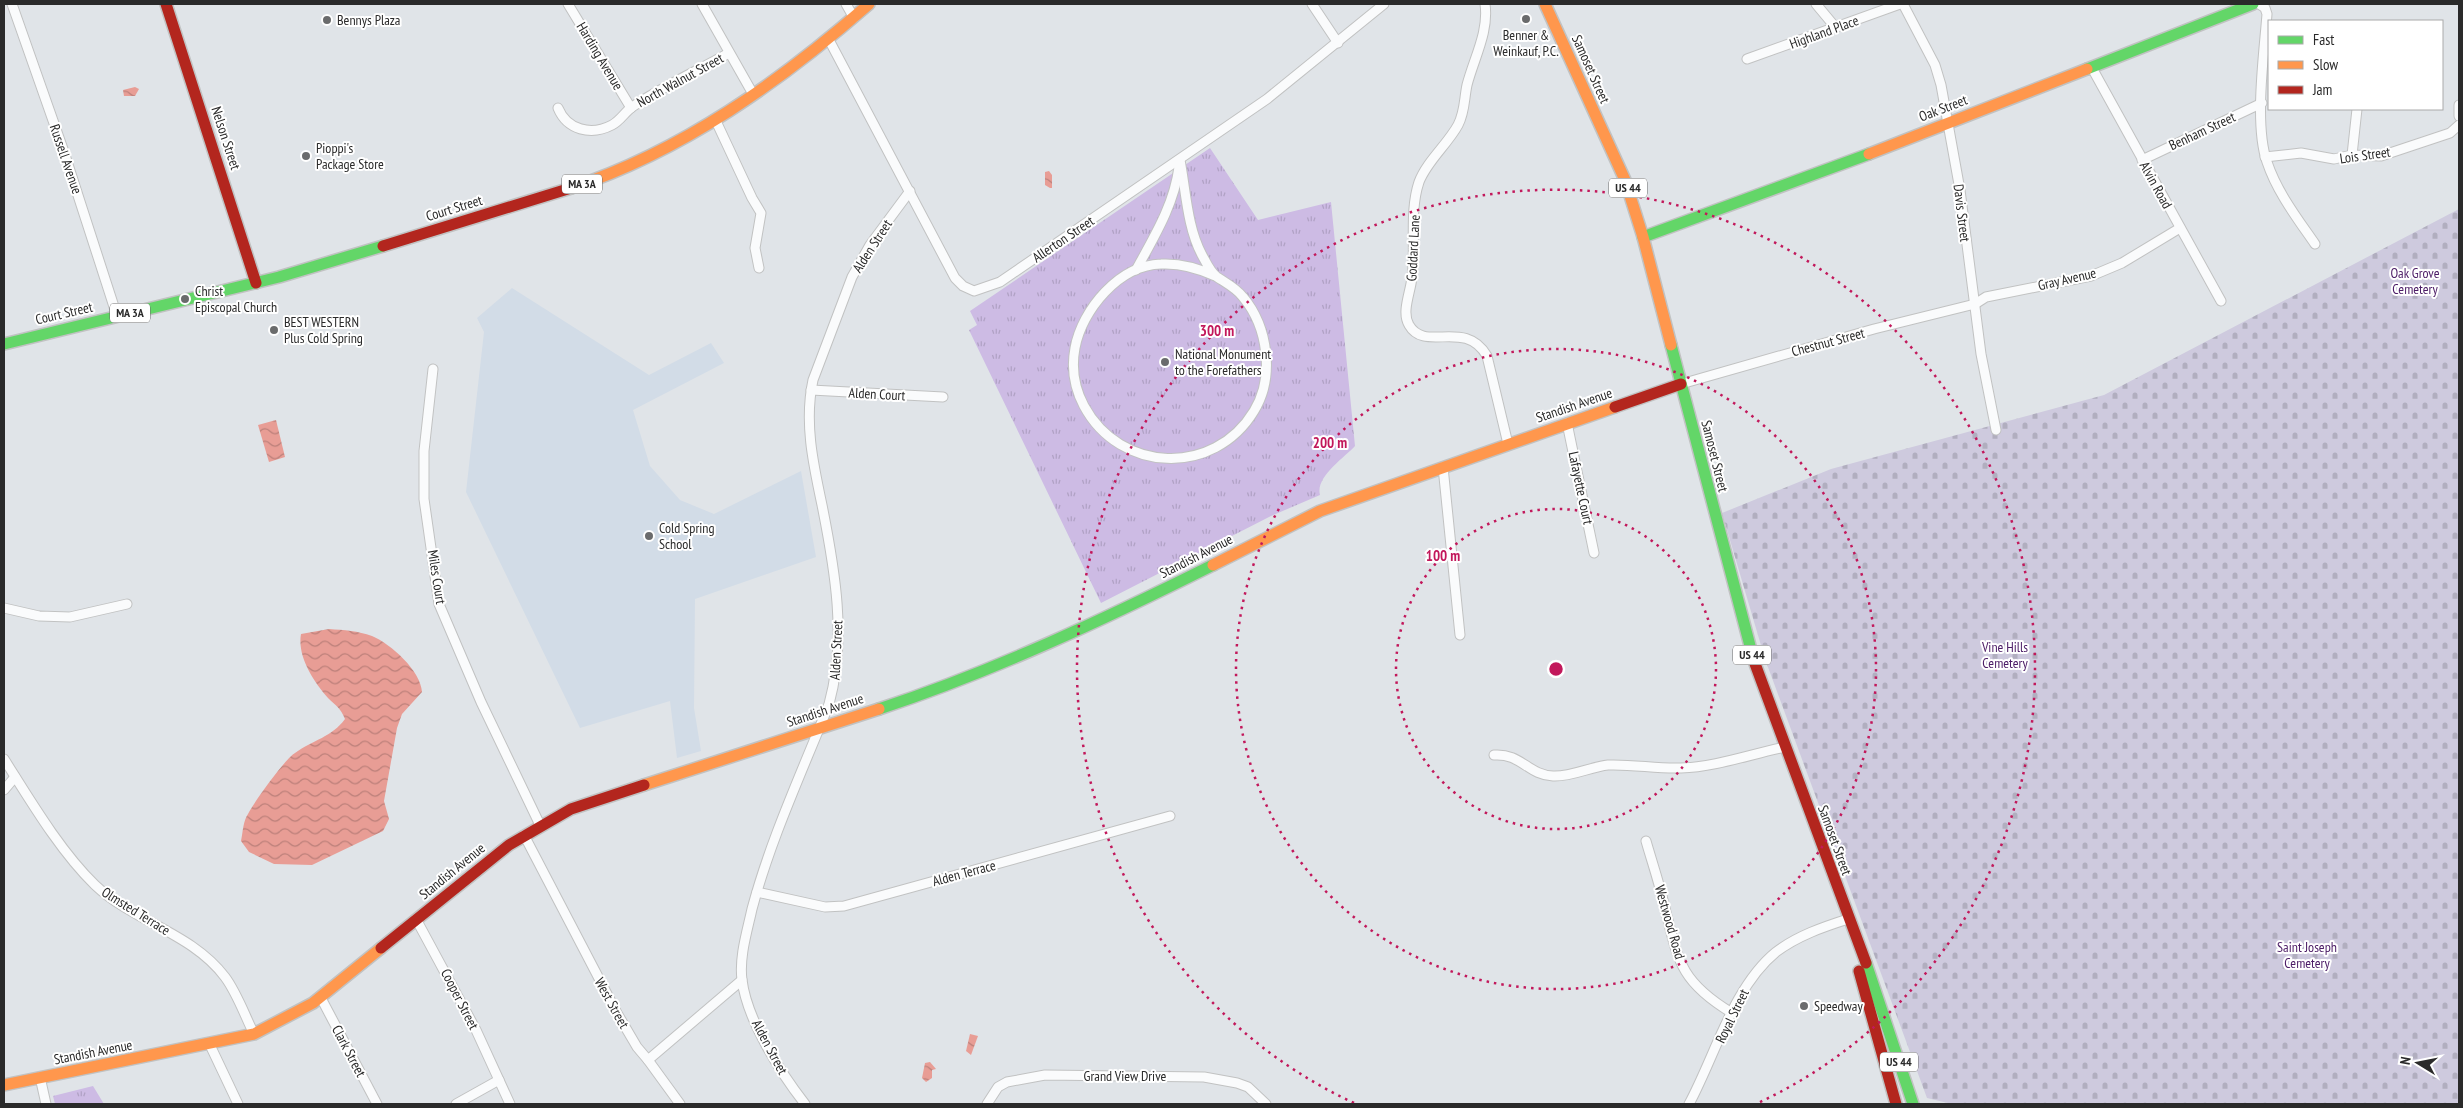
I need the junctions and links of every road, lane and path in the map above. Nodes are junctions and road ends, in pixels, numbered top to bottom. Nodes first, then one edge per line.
1 (12, 4) edge
2 (166, 4) edge
3 (568, 4) edge
4 (702, 4) edge
5 (846, 4) edge
6 (869, 4) edge
7 (1312, 4) edge
8 (1384, 4) edge
9 (1485, 4) edge
10 (1545, 4) edge
11 (1816, 4) edge
12 (1901, 4) edge
13 (2253, 4) edge
14 (2259, 4) edge
15 (854, 18) junction
16 (1836, 28) junction
17 (828, 38) junction
18 (1338, 43) junction
19 (729, 52) junction
20 (1747, 59) dead end
21 (2092, 68) junction
22 (753, 94) junction
23 (2262, 103) junction
24 (2459, 105) edge
25 (558, 108) dead end
26 (631, 108) junction
27 (2357, 110) edge
28 (2459, 116) edge
29 (715, 119) junction
30 (1949, 121) junction
31 (2459, 125) edge
32 (2352, 155) junction
33 (2265, 156) junction
34 (1180, 160) junction
35 (2142, 160) junction
36 (910, 191) junction
37 (2180, 228) junction
38 (1643, 237) junction
39 (2315, 244) dead end
40 (759, 268) dead end
41 (1136, 270) junction
42 (1215, 276) junction
43 (256, 283) junction
44 (2221, 301) dead end
45 (1975, 304) junction
46 (117, 316) junction
47 (4, 344) edge
48 (433, 370) dead end
49 (1681, 384) junction
50 (811, 390) junction
51 (944, 397) dead end
52 (1567, 423) junction
53 (1996, 430) dead end
54 (1508, 444) junction
55 (1443, 468) junction
56 (1594, 553) dead end
57 (128, 604) dead end
58 (4, 608) edge
59 (1460, 635) dead end
60 (820, 727) junction
61 (1785, 747) junction
62 (1494, 755) dead end
63 (4, 759) edge
64 (15, 777) junction
65 (4, 790) edge
66 (1170, 816) dead end
67 (540, 825) junction
68 (524, 835) junction
69 (1646, 841) dead end
70 (757, 892) junction
71 (416, 919) junction
72 (1848, 919) junction
73 (742, 980) junction
74 (321, 998) junction
75 (1732, 1013) junction
76 (254, 1034) junction
77 (210, 1045) junction
78 (648, 1060) junction
79 (40, 1078) junction
80 (499, 1080) junction
81 (4, 1085) edge
82 (46, 1104) edge
83 (238, 1104) edge
84 (377, 1104) edge
85 (456, 1104) edge
86 (510, 1104) edge
87 (680, 1104) edge
88 (804, 1104) edge
89 (987, 1104) edge
90 (1266, 1104) edge
91 (1689, 1104) edge
92 (1896, 1104) edge
93 (1913, 1104) edge

1 - 46 street, Russell Avenue
2 - 43 main road, Nelson Street
3 - 26 street, Harding Avenue
4 - 19 street
5 - 15 street
6 - 15 main road, Court Street / MA 3A
7 - 18 street
8 - 18 street, Allerton Street
9 - 54 street, Goddard Lane
10 - 38 main road, Samoset Street / US 44
11 - 16 street
12 - 16 street, Highland Place
12 - 30 street, Davis Street
13 - 21 main road, Oak Street
14 - 23 street
15 - 17 main road, Court Street / MA 3A
16 - 20 street, Highland Place
17 - 22 main road, Court Street / MA 3A
17 - 36 street, Allerton Street
18 - 34 street, Allerton Street
19 - 22 street
19 - 26 street, North Walnut Street
21 - 30 main road, Oak Street
21 - 35 street, Alvin Road
22 - 29 main road, Court Street / MA 3A
23 - 33 street
23 - 35 street, Benham Street
24 - 28 street
25 - 26 street, North Walnut Street
27 - 32 street
29 - 40 street
29 - 43 main road, Court Street / MA 3A
30 - 38 main road, Oak Street
30 - 45 street, Davis Street
31 - 32 street, Lois Street
32 - 33 street, Lois Street
33 - 39 street
34 - 36 street, Allerton Street
34 - 41 street
34 - 42 street
35 - 37 street, Alvin Road
36 - 50 street, Alden Street
37 - 44 street, Alvin Road
37 - 45 street, Gray Avenue
38 - 49 main road, Samoset Street / US 44
41 - 42 street
41 - 42 street
43 - 46 main road, Court Street / MA 3A
45 - 49 street, Chestnut Street
45 - 53 street, Davis Street
46 - 47 main road, Court Street / MA 3A
48 - 67 street, Miles Court
49 - 52 main road, Standish Avenue
49 - 61 main road, Samoset Street / US 44
50 - 51 street, Alden Court
50 - 60 street, Alden Street
52 - 54 main road, Standish Avenue
52 - 56 street, Lafayette Court
54 - 55 main road, Standish Avenue
55 - 59 street
55 - 60 main road, Standish Avenue
57 - 58 street
60 - 67 main road, Standish Avenue
60 - 70 street, Alden Street
61 - 62 street
61 - 72 main road, Samoset Street / US 44
63 - 64 street, Olmsted Terrace
64 - 65 street
64 - 76 street, Olmsted Terrace
66 - 70 street, Alden Terrace
67 - 68 main road, Standish Avenue
68 - 71 main road, Standish Avenue
68 - 78 street, West Street
69 - 75 street, Westwood Road
70 - 73 street, Alden Street
71 - 74 main road, Standish Avenue
71 - 80 street, Cooper Street
72 - 75 street, Royal Street
72 - 92 main road, Samoset Street / US 44
72 - 93 main road, Samoset Street / US 44
73 - 78 street
73 - 88 street, Alden Street
74 - 76 main road, Standish Avenue
74 - 84 street, Clark Street
75 - 91 street, Royal Street
76 - 77 main road, Standish Avenue
77 - 79 main road, Standish Avenue
77 - 83 street
78 - 87 street, West Street
79 - 81 main road, Standish Avenue
79 - 82 street
80 - 85 street
80 - 86 street, Cooper Street
89 - 90 street, Grand View Drive

